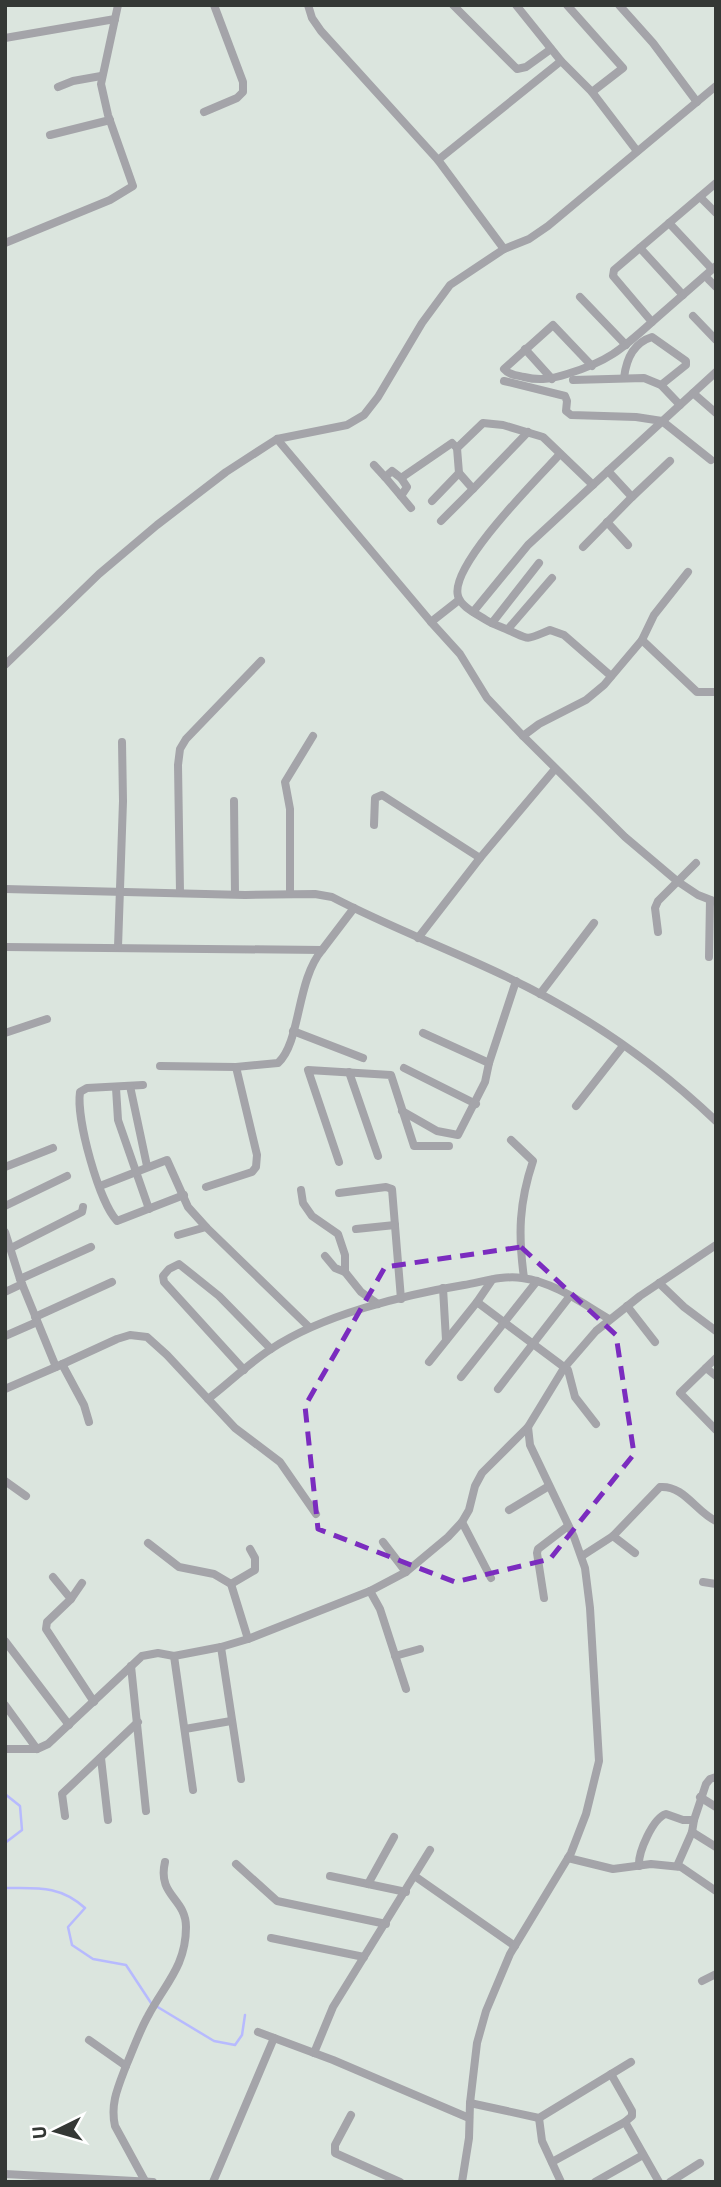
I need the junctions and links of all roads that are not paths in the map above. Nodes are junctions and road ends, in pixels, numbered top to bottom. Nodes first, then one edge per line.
1 (118, 5) edge
2 (214, 5) edge
3 (308, 5) edge
4 (453, 5) edge
5 (515, 5) edge
6 (567, 5) edge
7 (620, 6) edge
8 (115, 19) junction
9 (5, 38) edge
10 (556, 55) junction
11 (539, 66) junction
12 (101, 76) junction
13 (716, 86) edge
14 (58, 87) dead end
15 (592, 92) junction
16 (697, 102) junction
17 (204, 112) dead end
18 (110, 120) junction
19 (50, 135) dead end
20 (637, 151) junction
21 (438, 160) junction
22 (716, 183) edge
23 (700, 197) junction
24 (716, 213) edge
25 (669, 223) junction
26 (5, 243) edge
27 (640, 248) junction
28 (505, 249) junction
29 (714, 267) edge
30 (709, 280) dead end
31 (716, 287) edge
32 (683, 295) junction
33 (580, 297) dead end
34 (693, 316) dead end
35 (652, 323) junction
36 (716, 340) edge
37 (626, 345) junction
38 (525, 349) junction
39 (626, 363) junction
40 (592, 366) junction
41 (716, 372) edge
42 (644, 378) junction
43 (552, 379) junction
44 (625, 379) junction
45 (573, 380) dead end
46 (503, 381) dead end
47 (661, 385) junction
48 (693, 393) junction
49 (680, 405) junction
50 (716, 413) edge
51 (662, 421) junction
52 (528, 432) junction
53 (277, 439) junction
54 (457, 448) junction
55 (560, 454) junction
56 (711, 460) dead end
57 (670, 461) dead end
58 (374, 465) dead end
59 (608, 471) junction
60 (459, 473) junction
61 (385, 477) junction
62 (401, 478) junction
63 (593, 485) junction
64 (474, 489) junction
65 (401, 496) junction
66 (632, 497) junction
67 (432, 501) dead end
68 (411, 508) dead end
69 (441, 521) dead end
70 (607, 523) junction
71 (628, 545) dead end
72 (583, 547) dead end
73 (539, 563) dead end
74 (688, 572) dead end
75 (552, 578) dead end
76 (459, 600) junction
77 (473, 612) junction
78 (431, 622) junction
79 (492, 624) junction
80 (508, 629) junction
81 (642, 640) junction
82 (261, 661) dead end
83 (5, 665) edge
84 (611, 676) junction
85 (716, 692) edge
86 (313, 736) dead end
87 (523, 736) junction
88 (122, 742) dead end
89 (555, 769) junction
90 (234, 801) dead end
91 (374, 825) dead end
92 (480, 858) junction
93 (696, 863) dead end
94 (677, 881) junction
95 (5, 888) edge
96 (121, 891) junction
97 (180, 892) junction
98 (235, 894) junction
99 (290, 894) junction
100 (713, 901) edge
101 (354, 908) junction
102 (594, 923) dead end
103 (658, 932) dead end
104 (418, 938) junction
105 (5, 947) edge
106 (118, 947) junction
107 (322, 950) junction
108 (709, 957) dead end
109 (516, 981) junction
110 (540, 994) junction
111 (47, 1019) dead end
112 (293, 1031) junction
113 (5, 1033) edge
114 (423, 1033) dead end
115 (623, 1046) junction
116 (363, 1058) dead end
117 (489, 1063) junction
118 (160, 1066) dead end
119 (236, 1067) junction
120 (404, 1068) dead end
121 (349, 1072) junction
122 (143, 1085) dead end
123 (130, 1086) junction
124 (116, 1088) junction
125 (476, 1104) junction
126 (576, 1106) dead end
127 (402, 1111) junction
128 (716, 1121) edge
129 (511, 1140) dead end
130 (449, 1146) dead end
131 (53, 1148) dead end
132 (378, 1156) dead end
133 (339, 1162) dead end
134 (147, 1166) junction
135 (5, 1167) edge
136 (137, 1171) junction
137 (67, 1176) dead end
138 (100, 1186) junction
139 (206, 1187) dead end
140 (301, 1190) dead end
141 (338, 1193) dead end
142 (184, 1195) junction
143 (5, 1206) edge
144 (83, 1207) dead end
145 (149, 1209) junction
146 (396, 1225) junction
147 (206, 1227) junction
148 (356, 1229) dead end
149 (5, 1232) edge
150 (178, 1235) dead end
151 (9, 1246) edge
152 (91, 1247) dead end
153 (715, 1247) edge
154 (325, 1256) dead end
155 (345, 1272) junction
156 (524, 1278) junction
157 (492, 1280) junction
158 (537, 1281) junction
159 (21, 1282) junction
160 (112, 1282) dead end
161 (659, 1283) junction
162 (443, 1288) junction
163 (5, 1292) edge
164 (570, 1296) junction
165 (401, 1299) junction
166 (477, 1302) junction
167 (378, 1304) junction
168 (627, 1306) junction
169 (609, 1319) junction
170 (36, 1320) junction
171 (504, 1323) junction
172 (310, 1327) junction
173 (716, 1331) edge
174 (5, 1336) edge
175 (446, 1340) junction
176 (656, 1342) dead end
177 (532, 1345) junction
178 (271, 1349) junction
179 (716, 1359) edge
180 (429, 1362) dead end
181 (59, 1366) junction
182 (706, 1367) junction
183 (564, 1368) junction
184 (243, 1370) junction
185 (716, 1376) edge
186 (461, 1377) dead end
187 (5, 1389) edge
188 (498, 1389) dead end
189 (208, 1399) junction
190 (89, 1422) dead end
191 (596, 1424) dead end
192 (528, 1427) junction
193 (716, 1430) edge
194 (5, 1481) edge
195 (549, 1486) junction
196 (26, 1496) dead end
197 (509, 1510) dead end
198 (316, 1514) dead end
199 (716, 1521) edge
200 (462, 1522) junction
201 (568, 1526) junction
202 (613, 1536) junction
203 (383, 1542) dead end
204 (148, 1543) dead end
205 (250, 1549) dead end
206 (635, 1553) dead end
207 (582, 1556) junction
208 (405, 1572) junction
209 (53, 1577) dead end
210 (491, 1578) dead end
211 (703, 1582) dead end
212 (82, 1583) dead end
213 (231, 1584) junction
214 (716, 1584) edge
215 (370, 1591) junction
216 (544, 1598) dead end
217 (71, 1599) junction
218 (248, 1639) junction
219 (5, 1641) edge
220 (221, 1647) junction
221 (420, 1649) dead end
222 (174, 1656) junction
223 (395, 1656) junction
224 (131, 1667) junction
225 (407, 1689) dead end
226 (94, 1702) junction
227 (6, 1708) edge
228 (231, 1721) junction
229 (138, 1722) junction
230 (69, 1725) junction
231 (185, 1729) junction
232 (5, 1749) edge
233 (37, 1749) junction
234 (101, 1758) junction
235 (716, 1777) edge
236 (241, 1779) dead end
237 (193, 1790) dead end
238 (700, 1797) junction
239 (716, 1807) edge
240 (146, 1811) dead end
241 (65, 1816) dead end
242 (108, 1820) dead end
243 (694, 1820) junction
244 (692, 1832) junction
245 (394, 1837) dead end
246 (716, 1847) edge
247 (430, 1850) dead end
248 (568, 1858) junction
249 (165, 1862) dead end
250 (236, 1864) dead end
251 (639, 1866) junction
252 (677, 1866) junction
253 (330, 1876) dead end
254 (416, 1877) junction
255 (368, 1884) junction
256 (716, 1891) edge
257 (406, 1892) junction
258 (386, 1924) junction
259 (271, 1938) dead end
260 (515, 1946) junction
261 (365, 1957) junction
262 (716, 1974) edge
263 (702, 1981) dead end
264 (258, 2032) dead end
265 (274, 2038) junction
266 (89, 2040) dead end
267 (314, 2053) junction
268 (631, 2062) dead end
269 (126, 2067) junction
270 (611, 2074) junction
271 (470, 2103) junction
272 (351, 2115) dead end
273 (470, 2118) junction
274 (539, 2118) junction
275 (625, 2122) junction
276 (643, 2155) junction
277 (552, 2162) junction
278 (700, 2163) dead end
279 (5, 2174) edge
280 (145, 2181) edge
281 (153, 2182) edge
282 (213, 2182) edge
283 (400, 2182) edge
284 (462, 2182) edge
285 (561, 2182) edge
286 (595, 2182) edge
287 (659, 2182) edge
288 (670, 2182) edge

1 - 8 street
2 - 17 street
3 - 21 street
4 - 11 street
5 - 10 street
6 - 15 street
7 - 16 street
8 - 9 street
8 - 12 street
10 - 11 street
10 - 11 street
10 - 15 street
11 - 21 street
12 - 14 street
12 - 18 street
13 - 16 street
15 - 20 street
16 - 20 street
18 - 19 street
18 - 26 street
20 - 28 street
21 - 28 street
22 - 23 street
23 - 24 street
23 - 25 street
25 - 27 street
25 - 29 street
27 - 32 street
27 - 35 street
28 - 53 street
29 - 32 street
30 - 31 street
32 - 35 street
33 - 37 street
34 - 36 street
35 - 37 street
37 - 40 street
38 - 40 street
38 - 43 street
38 - 43 street
39 - 42 street
39 - 44 street
39 - 47 street
40 - 43 street
41 - 48 street
42 - 44 street
42 - 47 street
44 - 45 street
46 - 51 street
47 - 49 street
48 - 49 street
48 - 50 street
49 - 51 street
51 - 56 street
51 - 59 street
52 - 54 street
52 - 55 street
52 - 64 street
53 - 78 street
53 - 83 street
54 - 60 street
54 - 62 street
55 - 63 street
55 - 76 street
57 - 66 street
58 - 61 street
59 - 63 street
59 - 66 street
60 - 64 street
60 - 67 street
61 - 62 street
61 - 65 street
62 - 65 street
63 - 77 street
64 - 69 street
65 - 68 street
66 - 70 street
70 - 71 street
70 - 72 street
73 - 79 street
74 - 81 street
75 - 80 street
76 - 77 street
76 - 78 street
77 - 79 street
78 - 87 street
79 - 80 street
80 - 84 street
81 - 84 street
81 - 85 street
82 - 97 street
84 - 87 street
86 - 99 street
87 - 89 street
88 - 96 street
89 - 92 street
89 - 94 street
90 - 98 street
91 - 92 street
92 - 104 street
93 - 94 street
94 - 100 street
94 - 103 street
95 - 96 street
96 - 97 street
96 - 106 street
97 - 98 street
98 - 99 street
99 - 101 street
100 - 108 street
101 - 104 street
101 - 107 street
102 - 110 street
104 - 109 street
105 - 106 street
106 - 107 street
107 - 112 street
109 - 110 street
109 - 117 street
110 - 115 street
111 - 113 street
112 - 116 street
112 - 119 street
114 - 117 street
115 - 126 street
115 - 128 street
117 - 125 street
118 - 119 street
119 - 139 street
120 - 125 street
121 - 127 street
121 - 132 street
121 - 133 street
122 - 123 street
123 - 124 street
123 - 134 street
124 - 136 street
124 - 138 street
125 - 127 street
127 - 130 street
129 - 156 street
131 - 135 street
134 - 136 street
134 - 142 street
136 - 138 street
136 - 145 street
137 - 143 street
138 - 145 street
140 - 155 street
141 - 146 street
142 - 145 street
142 - 147 street
144 - 151 street
146 - 148 street
146 - 165 street
147 - 150 street
147 - 172 street
149 - 151 street
151 - 159 street
152 - 159 street
153 - 161 street
154 - 155 street
155 - 167 street
156 - 157 street
156 - 158 street
157 - 162 street
157 - 166 street
158 - 164 street
158 - 171 street
159 - 163 street
159 - 170 street
160 - 170 street
161 - 168 street
161 - 173 street
162 - 165 street
162 - 175 street
164 - 169 street
164 - 177 street
165 - 167 street
166 - 171 street
166 - 175 street
167 - 172 street
168 - 169 street
168 - 176 street
169 - 183 street
170 - 174 street
170 - 181 street
171 - 177 street
171 - 186 street
172 - 178 street
175 - 180 street
177 - 183 street
177 - 188 street
178 - 184 street
178 - 184 street
179 - 182 street
181 - 187 street
181 - 189 street
181 - 190 street
182 - 185 street
182 - 193 street
183 - 191 street
183 - 192 street
184 - 189 street
189 - 198 street
192 - 195 street
192 - 200 street
194 - 196 street
195 - 197 street
195 - 201 street
199 - 202 street
200 - 208 street
200 - 210 street
201 - 207 street
201 - 216 street
202 - 206 street
202 - 207 street
203 - 208 street
204 - 213 street
205 - 213 street
207 - 248 street
208 - 215 street
209 - 217 street
211 - 214 street
212 - 217 street
213 - 218 street
215 - 218 street
215 - 223 street
217 - 226 street
218 - 220 street
219 - 230 street
220 - 222 street
220 - 228 street
221 - 223 street
222 - 224 street
222 - 231 street
223 - 225 street
224 - 226 street
224 - 229 street
226 - 230 street
227 - 233 street
228 - 231 street
228 - 236 street
229 - 234 street
229 - 240 street
230 - 233 street
231 - 237 street
232 - 233 street
234 - 241 street
234 - 242 street
235 - 238 street
238 - 239 street
238 - 243 street
243 - 244 street
243 - 251 street
244 - 246 street
244 - 252 street
245 - 255 street
247 - 254 street
248 - 251 street
248 - 260 street
249 - 269 street
250 - 258 street
251 - 252 street
252 - 256 street
253 - 255 street
254 - 257 street
254 - 260 street
255 - 257 street
257 - 258 street
258 - 261 street
259 - 261 street
260 - 271 street
261 - 267 street
262 - 263 street
264 - 265 street
265 - 267 street
265 - 282 street
266 - 269 street
267 - 273 street
268 - 270 street
269 - 280 street
270 - 274 street
270 - 275 street
271 - 273 street
271 - 274 street
272 - 283 street
273 - 284 street
274 - 277 street
275 - 276 street
275 - 277 street
276 - 286 street
276 - 287 street
277 - 285 street
278 - 288 street
279 - 280 street
280 - 281 street

